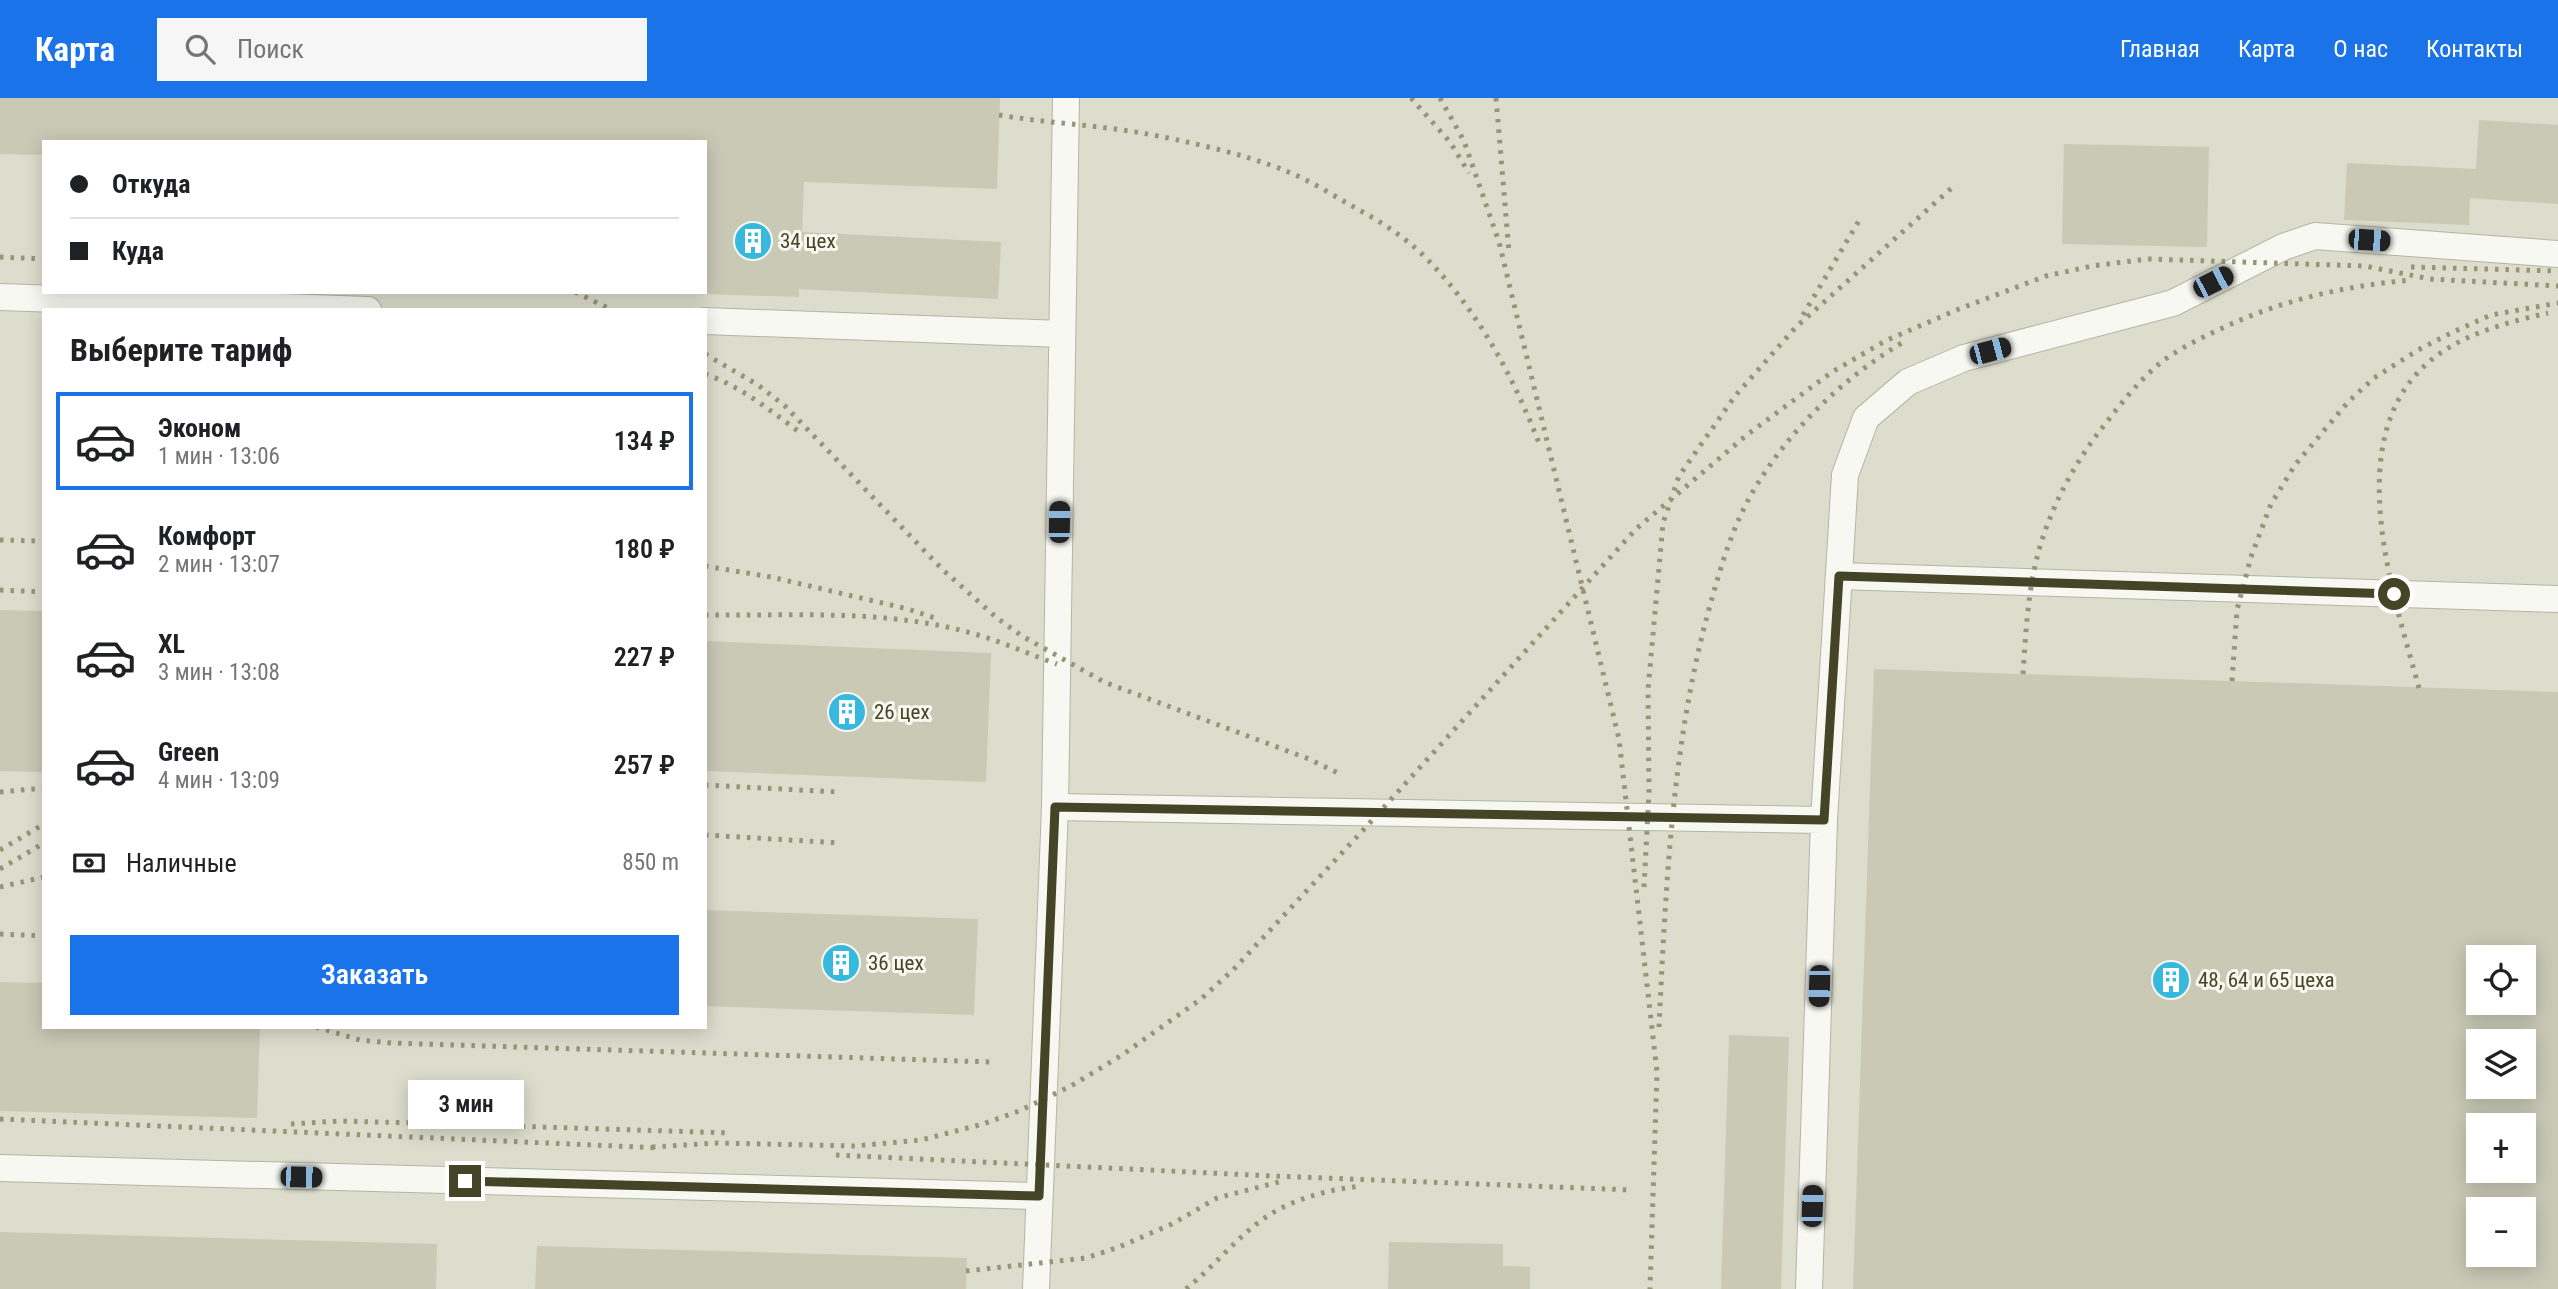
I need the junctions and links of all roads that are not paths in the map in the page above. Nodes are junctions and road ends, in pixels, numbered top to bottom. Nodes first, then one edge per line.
1 (1066, 98) edge
2 (2558, 254) edge
3 (0, 297) edge
4 (311, 308) edge
5 (707, 321) edge
6 (1062, 334) junction
7 (1839, 576) junction
8 (2558, 599) edge
9 (1055, 807) junction
10 (1824, 820) junction
11 (0, 1168) edge
12 (1039, 1196) junction
13 (1035, 1289) edge
14 (1809, 1289) edge

1 - 6 lane
2 - 7 lane
3 - 4 lane
5 - 6 lane
6 - 9 lane
7 - 8 lane
7 - 10 lane
9 - 10 lane
9 - 12 lane
10 - 14 lane
11 - 12 lane
12 - 13 lane

